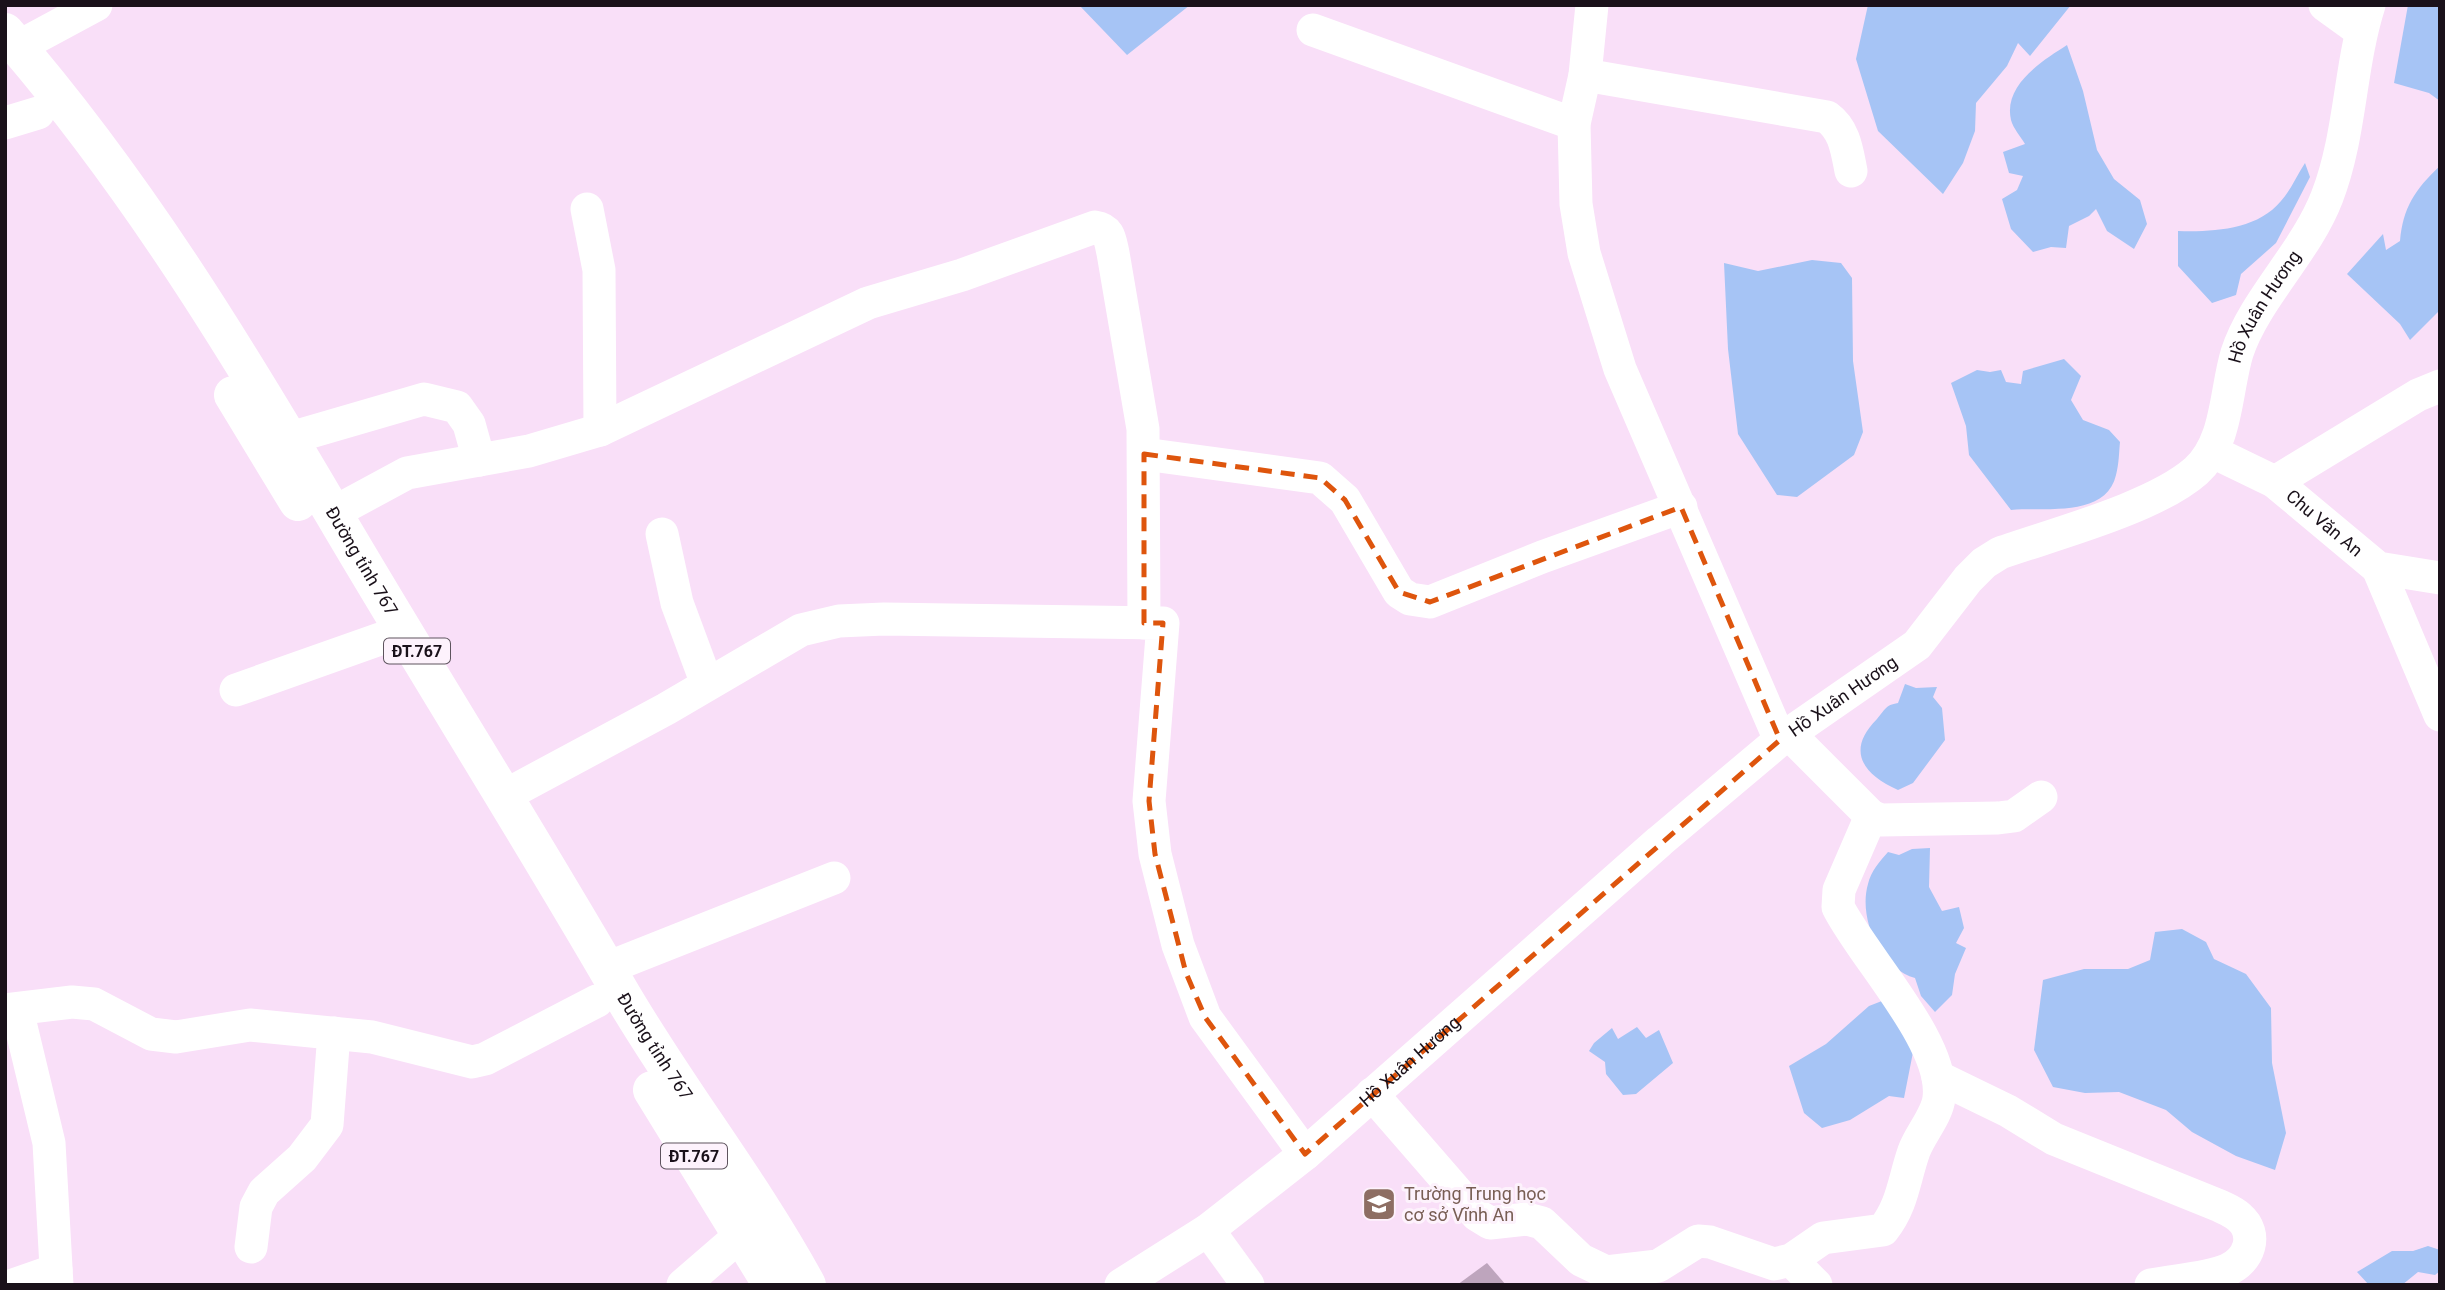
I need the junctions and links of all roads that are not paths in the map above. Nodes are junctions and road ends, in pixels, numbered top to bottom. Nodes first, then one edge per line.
1 (96, 5) edge
2 (1592, 5) edge
3 (2325, 5) edge
4 (2365, 18) edge
5 (1313, 30) dead end
6 (10, 51) edge
7 (1585, 75) junction
8 (22, 118) edge
9 (1574, 124) junction
10 (1852, 171) dead end
11 (587, 209) dead end
12 (2440, 386) edge
13 (600, 430) junction
14 (290, 438) junction
15 (2213, 452) junction
16 (1144, 454) junction
17 (479, 460) junction
18 (2275, 482) junction
19 (1681, 508) junction
20 (333, 513) junction
21 (662, 534) dead end
22 (2378, 568) junction
23 (2440, 578) edge
24 (1144, 623) junction
25 (380, 639) junction
26 (707, 684) junction
27 (236, 690) dead end
28 (2440, 715) edge
29 (1784, 737) junction
30 (506, 795) junction
31 (2041, 797) dead end
32 (1871, 816) junction
33 (834, 878) dead end
34 (602, 984) junction
35 (11, 1010) edge
36 (334, 1033) junction
37 (639, 1045) junction
38 (1938, 1077) junction
39 (1372, 1094) junction
40 (1306, 1154) junction
41 (1208, 1230) junction
42 (742, 1234) junction
43 (251, 1247) dead end
44 (1791, 1260) junction
45 (56, 1277) edge
46 (13, 1285) edge
47 (683, 1285) edge
48 (772, 1285) edge
49 (807, 1285) edge
50 (1121, 1285) edge
51 (1248, 1285) edge
52 (1816, 1285) edge
53 (2151, 1285) edge

1 - 6 street
2 - 7 street
3 - 4 street
4 - 15 street, Hồ Xuân Hương
5 - 9 street
6 - 8 main road, Đường tỉnh 767 / ĐT.767
6 - 14 main road, Đường tỉnh 767 / ĐT.767
7 - 9 street
7 - 10 street
8 - 25 main road, Đường tỉnh 767 / ĐT.767
9 - 19 street
11 - 13 street
12 - 18 street
13 - 16 street
13 - 17 street
14 - 17 street
14 - 20 main road, Đường tỉnh 767 / ĐT.767
15 - 18 street, Chu Văn An
15 - 29 street, Hồ Xuân Hương
16 - 19 street
16 - 24 street
17 - 20 street
18 - 22 street, Chu Văn An
19 - 29 street
20 - 30 main road, Đường tỉnh 767 / ĐT.767
21 - 26 street
22 - 23 street, Chu Văn An
22 - 28 street
24 - 26 street
24 - 40 street
25 - 27 street
25 - 34 main road, Đường tỉnh 767 / ĐT.767
26 - 30 street
29 - 32 street
29 - 39 street, Hồ Xuân Hương
30 - 34 main road, Đường tỉnh 767 / ĐT.767
31 - 32 street
32 - 38 street
33 - 34 street
34 - 36 street
34 - 37 main road, Đường tỉnh 767 / ĐT.767
35 - 36 street
35 - 45 street
36 - 43 street
37 - 42 main road, Đường tỉnh 767 / ĐT.767
37 - 49 main road, Đường tỉnh 767 / ĐT.767
38 - 44 street
38 - 53 street
39 - 40 street, Hồ Xuân Hương
39 - 44 street
40 - 41 street, Hồ Xuân Hương
41 - 50 street, Hồ Xuân Hương
41 - 51 street
42 - 47 street
42 - 48 main road, Đường tỉnh 767 / ĐT.767
44 - 52 street
45 - 46 street

